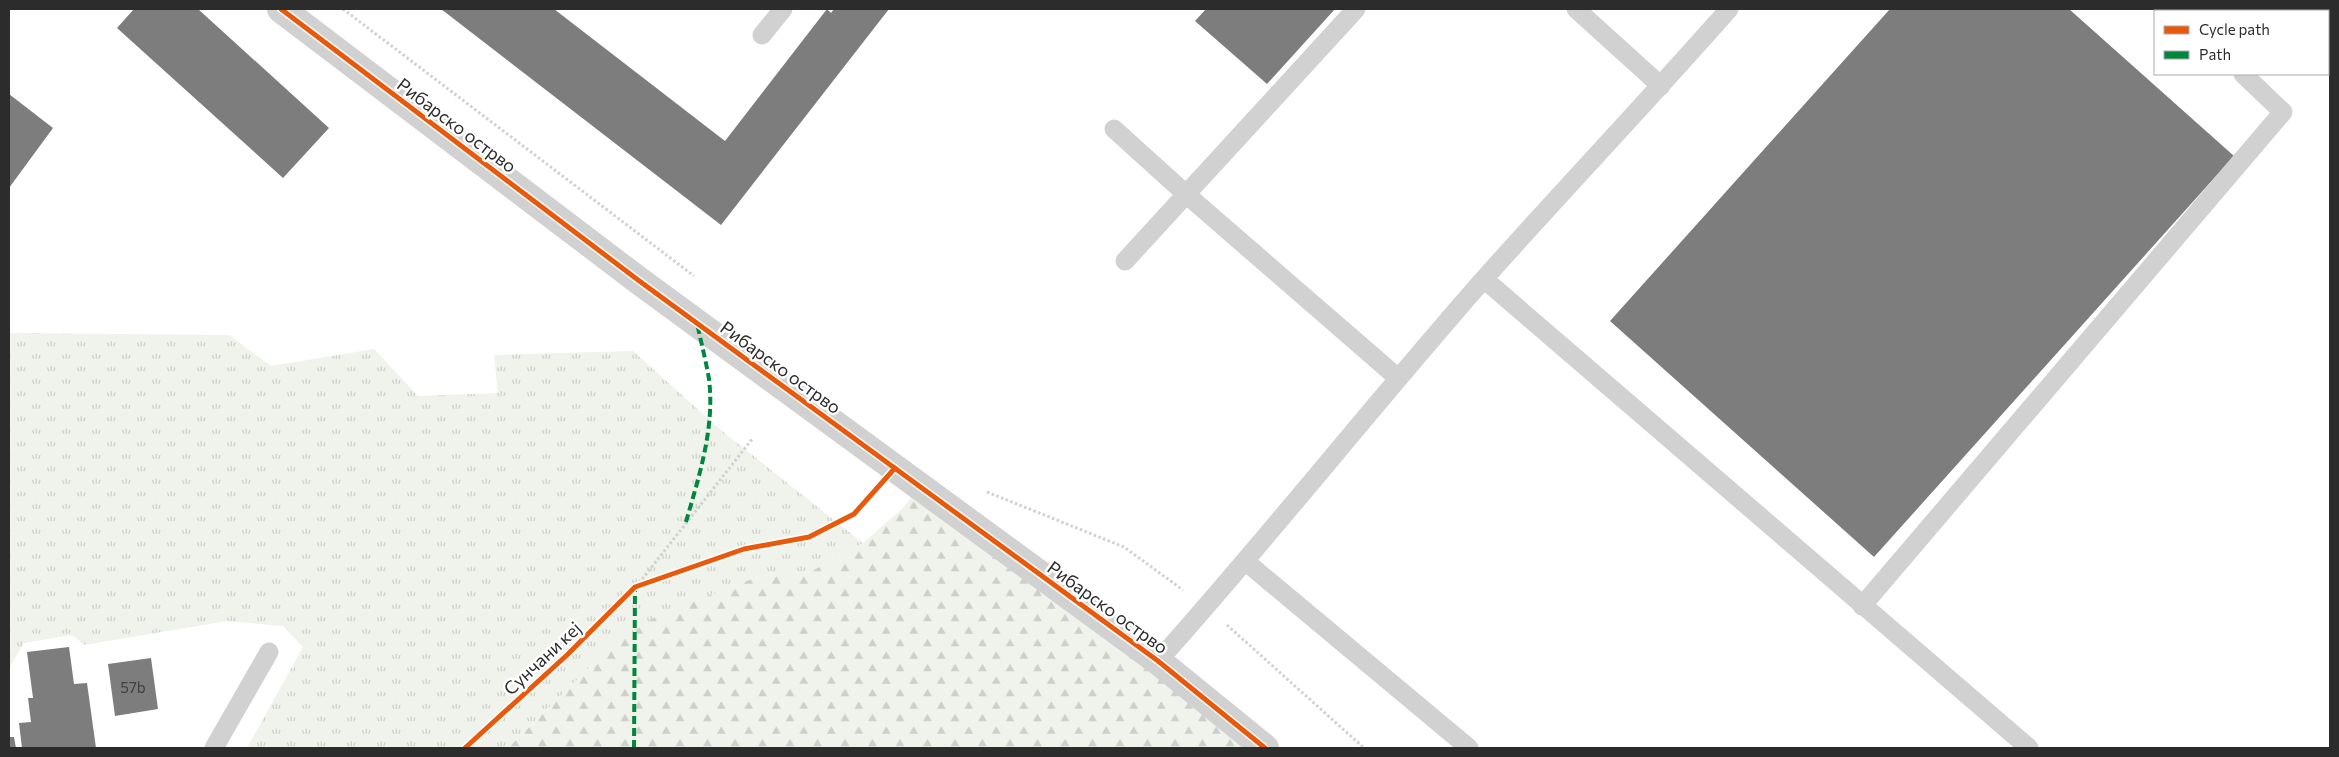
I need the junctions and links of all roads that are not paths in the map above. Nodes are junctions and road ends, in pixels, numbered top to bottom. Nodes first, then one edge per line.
1 (281, 9) edge
2 (783, 9) edge
3 (1356, 9) edge
4 (1576, 9) edge
5 (1728, 9) edge
6 (762, 35) dead end
7 (2244, 75) edge
8 (1661, 86) junction
9 (1114, 129) dead end
10 (1187, 195) junction
11 (1125, 262) dead end
12 (1484, 279) junction
13 (1398, 378) junction
14 (1245, 561) junction
15 (1862, 606) junction
16 (269, 652) dead end
17 (1158, 661) junction
18 (214, 748) edge
19 (1265, 748) edge
20 (1469, 748) edge
21 (2028, 748) edge

1 - 17 street, Рибарско острво
2 - 6 lane
3 - 10 lane
4 - 8 lane
5 - 8 lane
7 - 15 lane
8 - 12 lane
9 - 10 lane
10 - 11 lane
10 - 13 lane
12 - 13 lane
12 - 15 lane
13 - 14 lane
14 - 17 lane
14 - 20 lane
15 - 21 lane
16 - 18 lane
17 - 19 street, Рибарско острво

